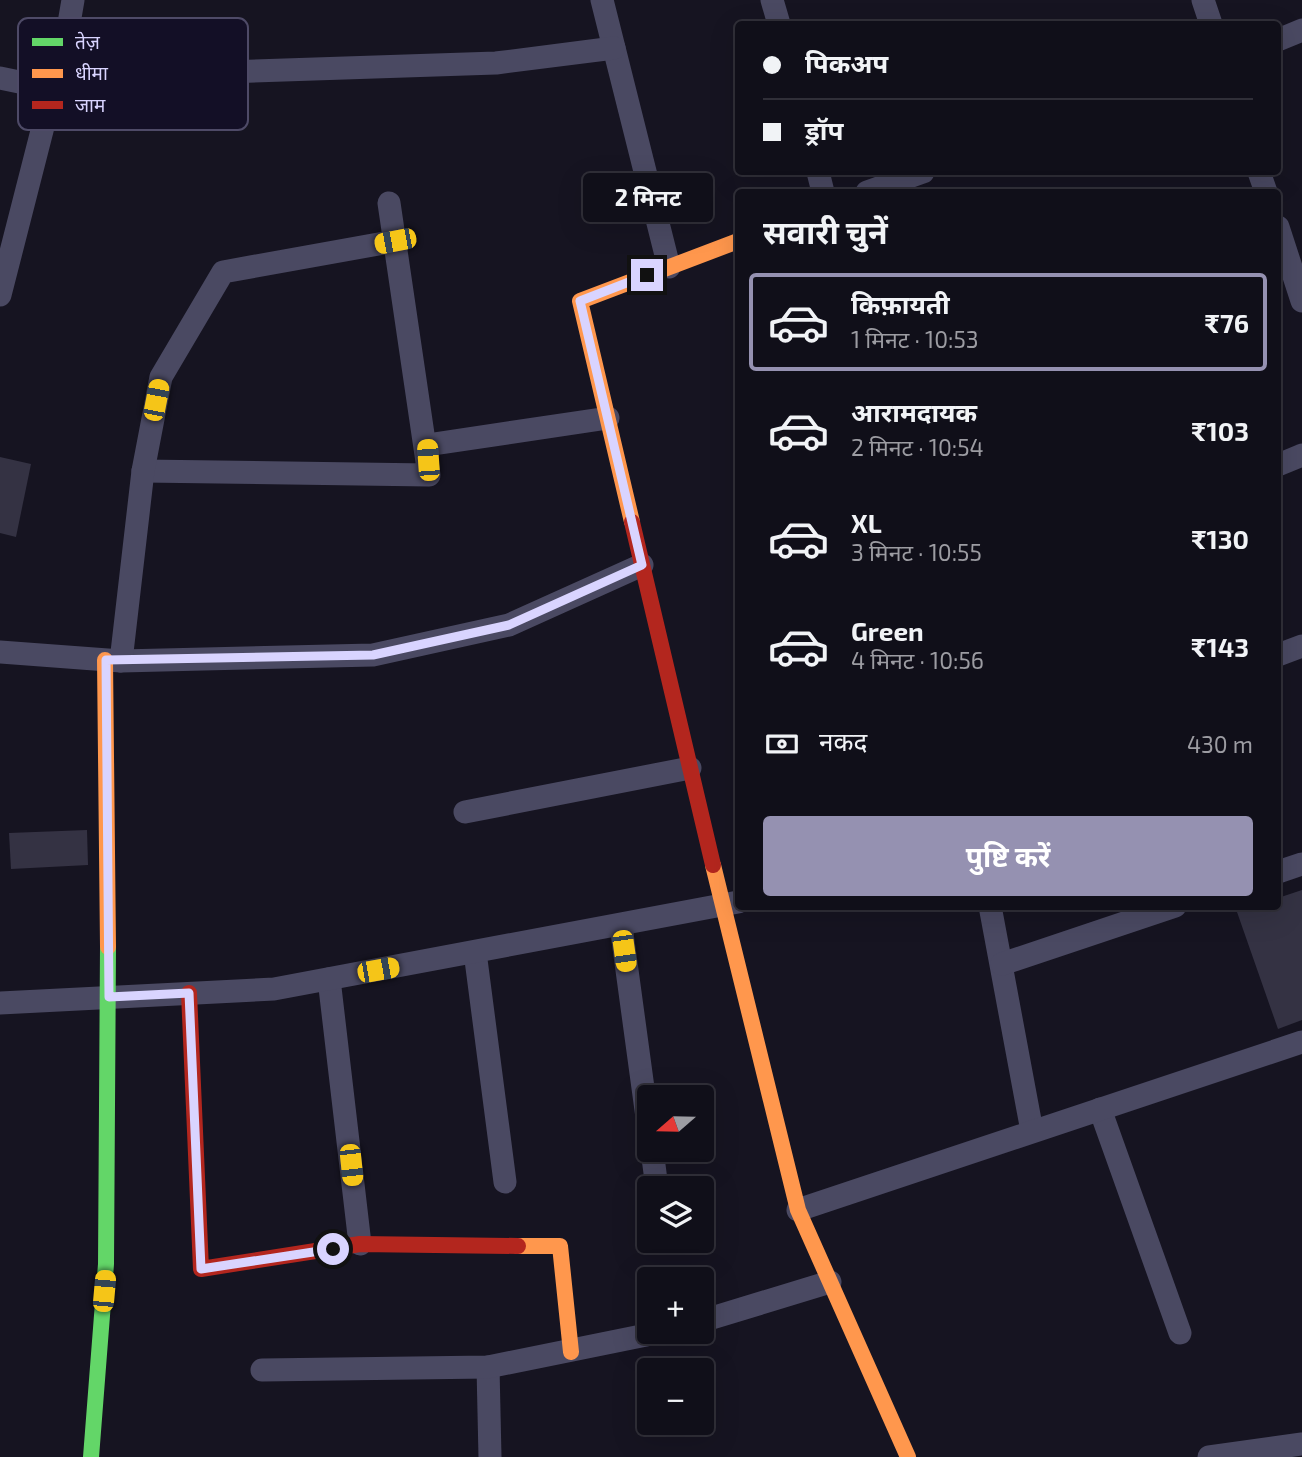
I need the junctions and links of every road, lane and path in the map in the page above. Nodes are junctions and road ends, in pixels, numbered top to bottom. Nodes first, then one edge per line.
1 (72, 0) edge
2 (602, 0) edge
3 (772, 0) edge
4 (1203, 0) edge
5 (68, 18) edge
6 (778, 21) edge
7 (1210, 21) edge
8 (1302, 30) edge
9 (1281, 39) edge
10 (614, 48) junction
11 (248, 71) edge
12 (0, 78) edge
13 (18, 82) edge
14 (40, 130) edge
15 (915, 175) edge
16 (875, 189) edge
17 (389, 203) dead end
18 (8, 232) edge
19 (1281, 235) edge
20 (395, 241) junction
21 (735, 241) edge
22 (1289, 258) edge
23 (669, 267) junction
24 (0, 295) edge
25 (1302, 301) edge
26 (608, 418) junction
27 (427, 445) junction
28 (1302, 455) edge
29 (1281, 464) edge
30 (143, 471) junction
31 (642, 565) junction
32 (1302, 646) edge
33 (0, 652) edge
34 (1281, 654) edge
35 (113, 661) junction
36 (690, 768) junction
37 (465, 812) dead end
38 (1302, 864) edge
39 (1281, 871) edge
40 (731, 904) edge
41 (991, 910) edge
42 (1163, 910) edge
43 (621, 926) junction
44 (475, 952) junction
45 (1002, 964) junction
46 (329, 979) junction
47 (189, 993) junction
48 (109, 997) junction
49 (0, 1003) edge
50 (1302, 1042) edge
51 (643, 1085) edge
52 (1100, 1109) junction
53 (1032, 1132) junction
54 (505, 1182) dead end
55 (798, 1210) junction
56 (359, 1244) junction
57 (830, 1282) junction
58 (714, 1317) edge
59 (1180, 1333) dead end
60 (637, 1337) edge
61 (571, 1352) junction
62 (488, 1367) junction
63 (262, 1370) dead end
64 (1302, 1444) edge
65 (90, 1457) edge
66 (490, 1457) edge
67 (908, 1457) edge
68 (1209, 1457) edge

1 - 5 street
2 - 10 street
3 - 6 street
4 - 7 street
8 - 9 street
10 - 11 street
10 - 23 street
12 - 13 street
14 - 18 street
15 - 16 street
17 - 20 street
18 - 24 street
19 - 22 street
20 - 27 street
20 - 30 street
21 - 23 street
22 - 25 street
23 - 26 street
26 - 27 street
26 - 31 street
27 - 30 street
28 - 29 street
30 - 35 street
31 - 35 street
31 - 36 street
32 - 34 street
33 - 35 street
35 - 48 street
36 - 37 street
36 - 40 street
38 - 39 street
40 - 43 street
40 - 55 street
41 - 45 street
42 - 45 street
43 - 44 street
43 - 51 street
44 - 46 street
44 - 54 street
45 - 53 street
46 - 47 street
46 - 56 street
47 - 48 street
47 - 56 street
48 - 49 street
48 - 65 street
50 - 52 street
52 - 53 street
52 - 59 street
53 - 55 street
55 - 57 street
56 - 61 street
57 - 58 street
57 - 67 street
60 - 61 street
61 - 62 street
62 - 63 street
62 - 66 street
64 - 68 street

